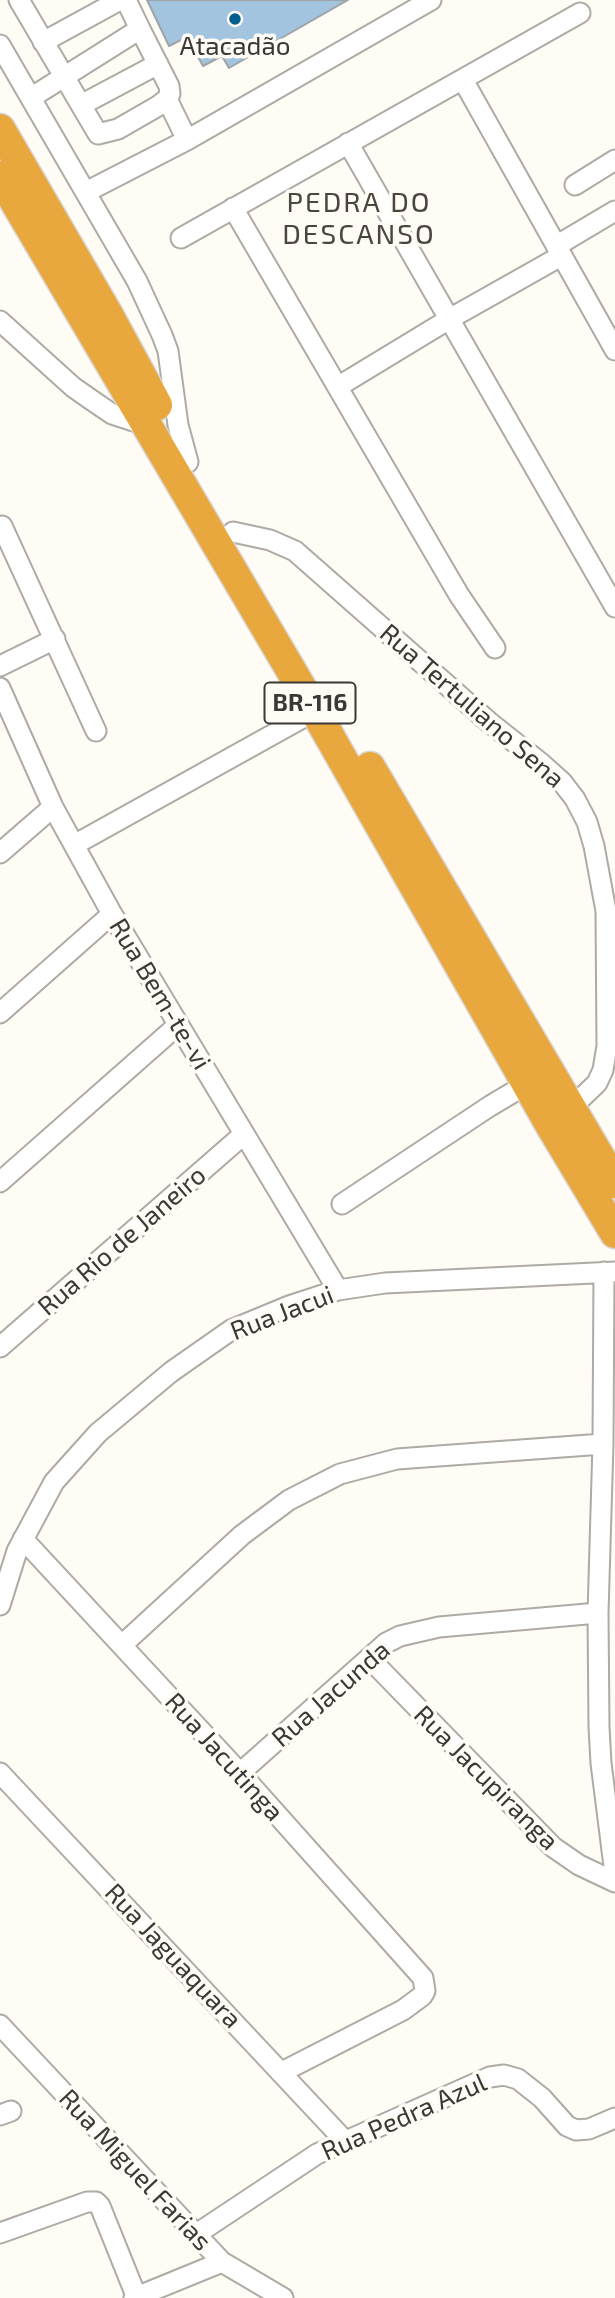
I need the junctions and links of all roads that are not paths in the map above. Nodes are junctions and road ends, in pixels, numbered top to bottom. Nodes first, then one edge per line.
1 (120, 0) edge
2 (126, 0) edge
3 (431, 0) edge
4 (26, 3) edge
5 (580, 13) dead end
6 (140, 29) junction
7 (43, 42) junction
8 (0, 45) edge
9 (158, 64) junction
10 (63, 76) junction
11 (463, 80) junction
12 (31, 95) junction
13 (167, 99) junction
14 (81, 105) junction
15 (0, 129) edge
16 (187, 140) junction
17 (348, 143) junction
18 (615, 160) edge
19 (1, 182) edge
20 (575, 185) dead end
21 (86, 192) junction
22 (233, 208) junction
23 (615, 211) edge
24 (181, 237) dead end
25 (559, 251) junction
26 (451, 318) junction
27 (0, 321) edge
28 (615, 350) edge
29 (339, 386) junction
30 (146, 425) junction
31 (188, 463) junction
32 (2, 526) dead end
33 (233, 532) junction
34 (615, 607) edge
35 (55, 639) junction
36 (495, 649) dead end
37 (0, 666) edge
38 (0, 688) edge
39 (315, 711) junction
40 (96, 731) dead end
41 (53, 807) junction
42 (74, 845) junction
43 (0, 853) edge
44 (113, 914) junction
45 (0, 1013) edge
46 (178, 1026) junction
47 (527, 1084) junction
48 (570, 1109) junction
49 (243, 1135) junction
50 (0, 1182) edge
51 (615, 1183) edge
52 (342, 1205) dead end
53 (615, 1233) edge
54 (610, 1272) edge
55 (338, 1290) junction
56 (0, 1348) edge
57 (609, 1411) edge
58 (603, 1444) junction
59 (13, 1544) edge
60 (0, 1605) edge
61 (598, 1613) junction
62 (122, 1645) junction
63 (369, 1658) junction
64 (608, 1760) edge
65 (0, 1773) edge
66 (240, 1773) junction
67 (615, 1874) edge
68 (615, 1882) edge
69 (0, 2025) edge
70 (282, 2072) junction
71 (615, 2118) edge
72 (344, 2140) junction
73 (0, 2234) edge
74 (195, 2235) junction
75 (222, 2263) junction
76 (136, 2298) edge
77 (283, 2298) edge

1 - 7 street
2 - 6 street
3 - 16 street
4 - 7 street
5 - 11 street
6 - 9 street
6 - 10 street
7 - 10 street
8 - 12 street
9 - 13 street
9 - 14 street
10 - 12 street
10 - 14 street
11 - 17 street
11 - 25 street
12 - 21 street
13 - 14 street
13 - 16 street
15 - 31 highway
16 - 21 street
17 - 22 street
17 - 26 street
18 - 20 street
19 - 30 highway, BR-116
21 - 31 street
22 - 24 street
22 - 29 street
23 - 25 street
25 - 26 street
25 - 28 street
26 - 29 street
26 - 34 street
27 - 30 street
29 - 36 street
30 - 39 highway, BR-116
31 - 33 highway
32 - 35 street
33 - 48 highway
33 - 48 street, Rua Tertuliano Sena
35 - 37 street
35 - 40 street
38 - 41 street, Rua Bem-te-vi
39 - 42 street
39 - 47 highway, BR-116
41 - 42 street, Rua Bem-te-vi
41 - 43 street
42 - 44 street, Rua Bem-te-vi
44 - 45 street
44 - 46 street, Rua Bem-te-vi
46 - 49 street, Rua Bem-te-vi
46 - 50 street
47 - 52 street
47 - 53 highway, BR-116
48 - 51 highway
49 - 55 street, Rua Bem-te-vi
49 - 56 street, Rua Rio de Janeiro
54 - 55 street, Rua Jacui
54 - 57 street
55 - 59 street, Rua Jacui
57 - 58 street
58 - 61 street
58 - 62 street
59 - 60 street, Rua Jacui
59 - 62 street, Rua Jacutinga
61 - 63 street, Rua Jacunda
61 - 64 street
62 - 66 street, Rua Jacutinga
63 - 66 street, Rua Jacunda
63 - 68 street, Rua Jacupiranga
64 - 67 street
65 - 70 street, Rua Jaguaquara
66 - 70 street, Rua Jacutinga
69 - 74 street, Rua Miguel Farias
70 - 72 street, Rua Jaguaquara
71 - 72 street, Rua Pedra Azul
72 - 74 street, Rua Pedra Azul
73 - 76 street
74 - 75 street, Rua Miguel Farias
75 - 76 street
75 - 77 street, Rua Miguel Farias

